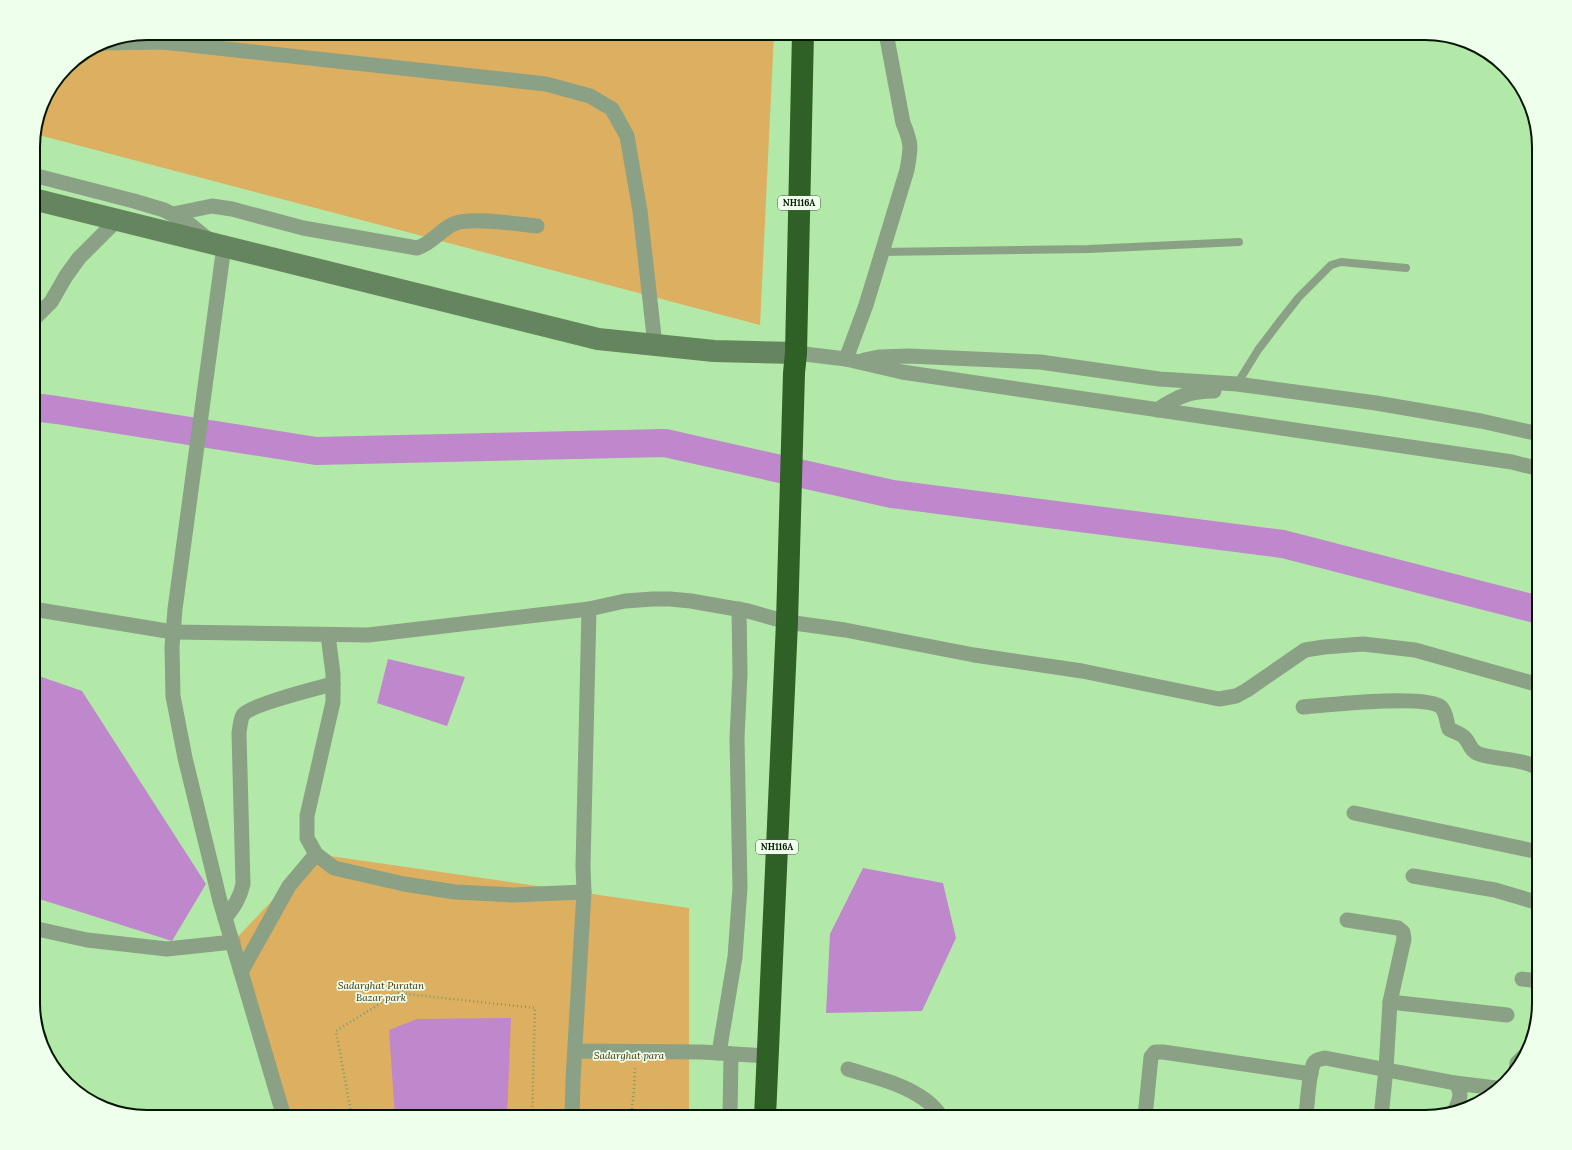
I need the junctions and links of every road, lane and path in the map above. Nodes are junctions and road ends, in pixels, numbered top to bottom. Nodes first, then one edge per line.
1 (803, 40) edge
2 (887, 40) edge
3 (124, 43) edge
4 (40, 177) edge
5 (40, 201) edge
6 (173, 214) junction
7 (117, 220) junction
8 (537, 226) dead end
9 (1239, 242) dead end
10 (219, 245) junction
11 (882, 252) junction
12 (1406, 268) dead end
13 (40, 313) edge
14 (655, 345) junction
15 (852, 360) junction
16 (795, 363) junction
17 (1242, 385) junction
18 (1157, 410) junction
19 (1532, 432) edge
20 (1532, 467) edge
21 (589, 609) junction
22 (739, 609) junction
23 (40, 610) edge
24 (787, 622) junction
25 (173, 632) junction
26 (328, 634) junction
27 (1532, 683) edge
28 (333, 684) junction
29 (1303, 707) dead end
30 (1532, 766) edge
31 (1354, 813) dead end
32 (1532, 851) edge
33 (316, 854) junction
34 (1413, 876) dead end
35 (584, 892) junction
36 (1532, 901) edge
37 (225, 918) junction
38 (1347, 920) dead end
39 (40, 930) edge
40 (233, 942) junction
41 (241, 972) junction
42 (1522, 979) dead end
43 (1532, 980) edge
44 (1390, 1002) junction
45 (1507, 1015) dead end
46 (575, 1051) junction
47 (642, 1051) junction
48 (725, 1053) junction
49 (768, 1056) junction
50 (848, 1069) dead end
51 (1386, 1069) junction
52 (1311, 1074) junction
53 (1455, 1083) junction
54 (1490, 1087) edge
55 (1457, 1105) edge
56 (282, 1110) edge
57 (351, 1110) edge
58 (532, 1110) edge
59 (572, 1110) edge
60 (632, 1110) edge
61 (729, 1110) edge
62 (765, 1110) edge
63 (935, 1110) edge
64 (1145, 1110) edge
65 (1307, 1110) edge
66 (1382, 1110) edge

1 - 16 highway, NH116A
2 - 11 street
3 - 14 street
4 - 6 street
5 - 7 street
6 - 8 street
6 - 10 street
7 - 10 street
7 - 13 street
9 - 11 lane
10 - 14 street
10 - 25 street
11 - 15 street
12 - 17 lane
14 - 16 street
15 - 16 street
15 - 17 street
15 - 18 street
16 - 24 highway, NH116A
17 - 18 street
17 - 19 street
18 - 20 street
21 - 22 street
21 - 26 street
21 - 35 street
22 - 24 street
22 - 48 street
23 - 25 street
24 - 27 street
24 - 49 highway, NH116A
25 - 26 street
25 - 37 street
26 - 28 street
28 - 33 street
28 - 37 street
29 - 30 street
31 - 32 street
33 - 35 street
33 - 41 street
34 - 36 street
35 - 46 street
37 - 40 street
38 - 44 street
39 - 40 street
40 - 41 street
41 - 56 street
42 - 43 street
44 - 45 street
44 - 51 street
46 - 47 street
46 - 59 street
47 - 48 street
47 - 60 path
48 - 49 street
48 - 61 street
49 - 62 highway, NH116A
50 - 63 street
51 - 52 street
51 - 53 street
51 - 66 street
52 - 64 street
52 - 65 street
53 - 54 street
53 - 55 street
57 - 58 path

